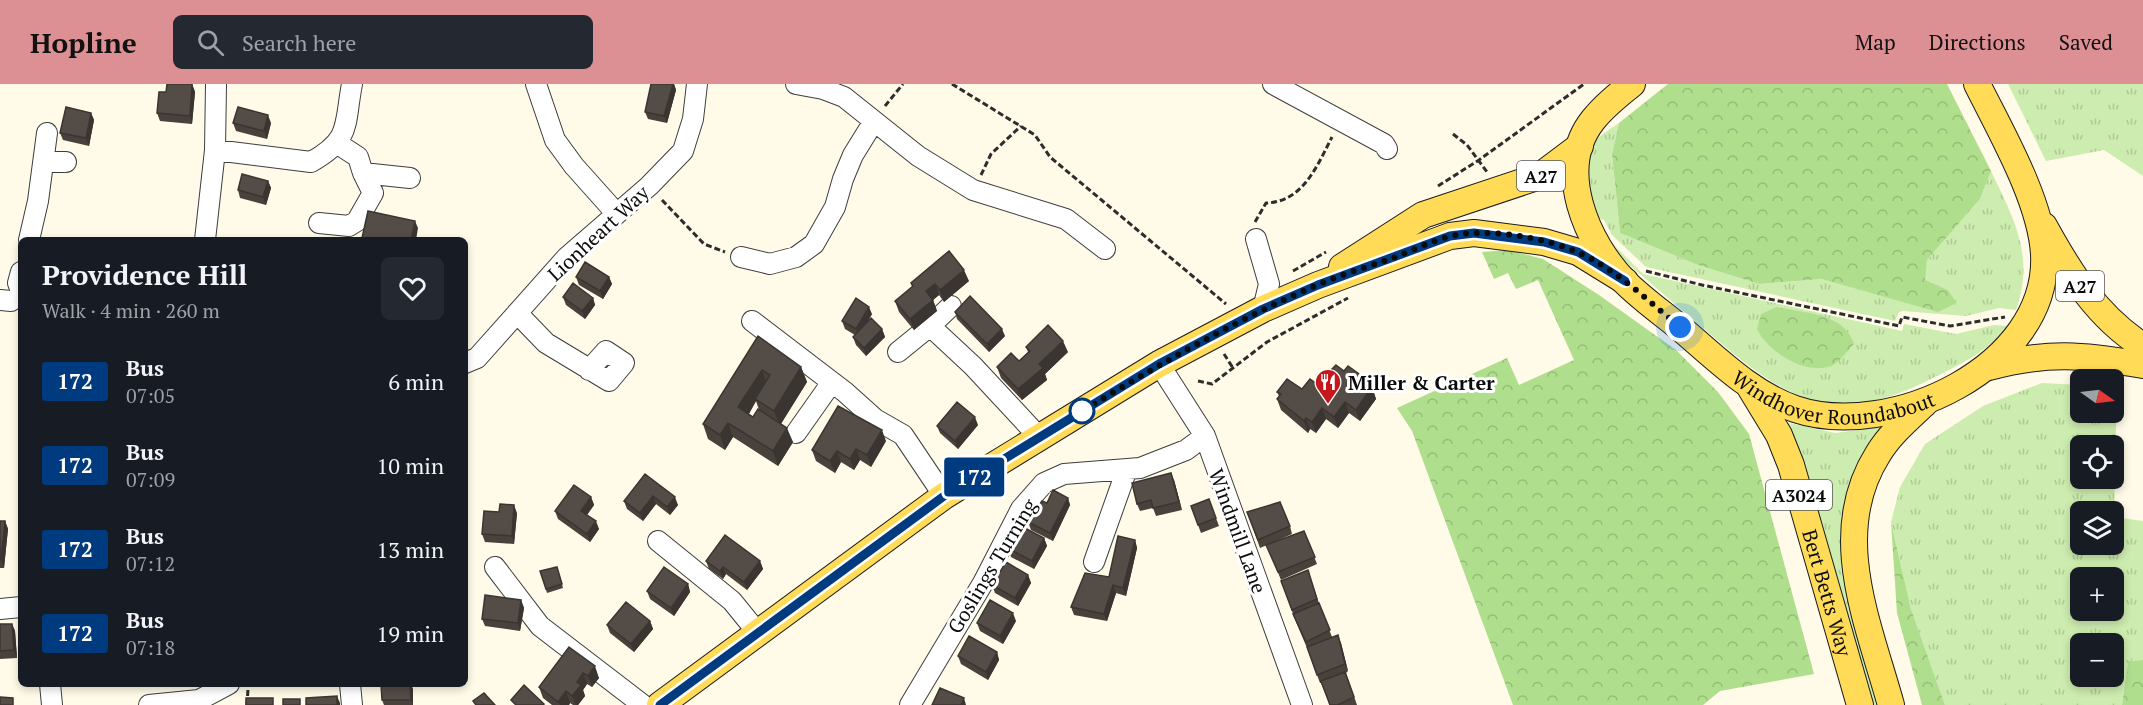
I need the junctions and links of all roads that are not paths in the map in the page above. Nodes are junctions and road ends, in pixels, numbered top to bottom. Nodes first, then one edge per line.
1 (216, 84) edge
2 (352, 84) edge
3 (536, 84) edge
4 (697, 84) edge
5 (796, 84) edge
6 (1273, 84) edge
7 (1632, 84) edge
8 (1977, 84) edge
9 (874, 121) junction
10 (47, 133) dead end
11 (338, 144) junction
12 (1580, 146) junction
13 (1387, 149) dead end
14 (215, 150) junction
15 (44, 162) junction
16 (66, 162) dead end
17 (363, 173) junction
18 (410, 178) dead end
19 (2036, 210) junction
20 (616, 213) junction
21 (319, 223) dead end
22 (1253, 235) road end
23 (30, 237) edge
24 (205, 237) edge
25 (1105, 249) dead end
26 (741, 257) road end
27 (1634, 276) junction
28 (18, 283) edge
29 (1318, 285) junction
30 (11, 297) edge
31 (951, 306) dead end
32 (1263, 309) junction
33 (517, 313) junction
34 (752, 321) dead end
35 (930, 326) junction
36 (2143, 346) edge
37 (897, 352) dead end
38 (468, 362) edge
39 (1159, 364) junction
40 (2143, 365) edge
41 (1988, 367) junction
42 (590, 370) dead end
43 (832, 382) junction
44 (1748, 385) junction
45 (1931, 397) junction
46 (796, 433) dead end
47 (1205, 436) junction
48 (1038, 437) junction
49 (1127, 469) junction
50 (944, 496) junction
51 (658, 541) dead end
52 (1094, 562) dead end
53 (495, 567) dead end
54 (18, 607) edge
55 (0, 609) edge
56 (758, 633) junction
57 (50, 687) edge
58 (218, 687) edge
59 (350, 687) edge
60 (1300, 703) edge
61 (177, 704) edge
62 (52, 705) edge
63 (149, 705) edge
64 (352, 705) edge
65 (643, 705) edge
66 (660, 705) edge
67 (910, 705) edge
68 (1860, 705) edge
69 (1890, 705) edge

1 - 14 street
2 - 11 street
3 - 20 street
4 - 20 street, Lionheart Way
5 - 9 street
6 - 13 street
7 - 12 main road, Windhover Roundabout
8 - 19 main road, Windhover Roundabout
9 - 25 street
9 - 26 street
10 - 15 street
11 - 14 street
11 - 17 street
12 - 27 main road, Windhover Roundabout
12 - 29 main road, A27
14 - 24 street
15 - 16 street
15 - 23 street
17 - 18 street
17 - 21 street
19 - 36 main road, A27
19 - 41 main road, Windhover Roundabout
20 - 33 street, Lionheart Way
22 - 32 street
27 - 29 main road, A27
27 - 44 main road, Windhover Roundabout
28 - 30 street
29 - 32 main road, A27
31 - 35 street
32 - 39 main road, A27
33 - 38 street, Lionheart Way
33 - 42 street
34 - 43 street
35 - 37 street
35 - 48 street
39 - 47 street, Windmill Lane
39 - 48 main road, A27
40 - 41 main road
41 - 45 main road, Windhover Roundabout
43 - 46 street
43 - 50 street
44 - 45 main road, Windhover Roundabout
44 - 68 main road, Bert Betts Way / A3024
45 - 69 main road, Bert Betts Way / A3024
47 - 49 street, Goslings Turning
47 - 60 street, Windmill Lane
48 - 50 main road, A27
49 - 52 street
49 - 67 street, Goslings Turning
50 - 56 main road, A27
51 - 56 street
53 - 65 street
54 - 55 street
56 - 66 main road, A27
57 - 62 street
58 - 61 street
59 - 64 street
61 - 63 street

